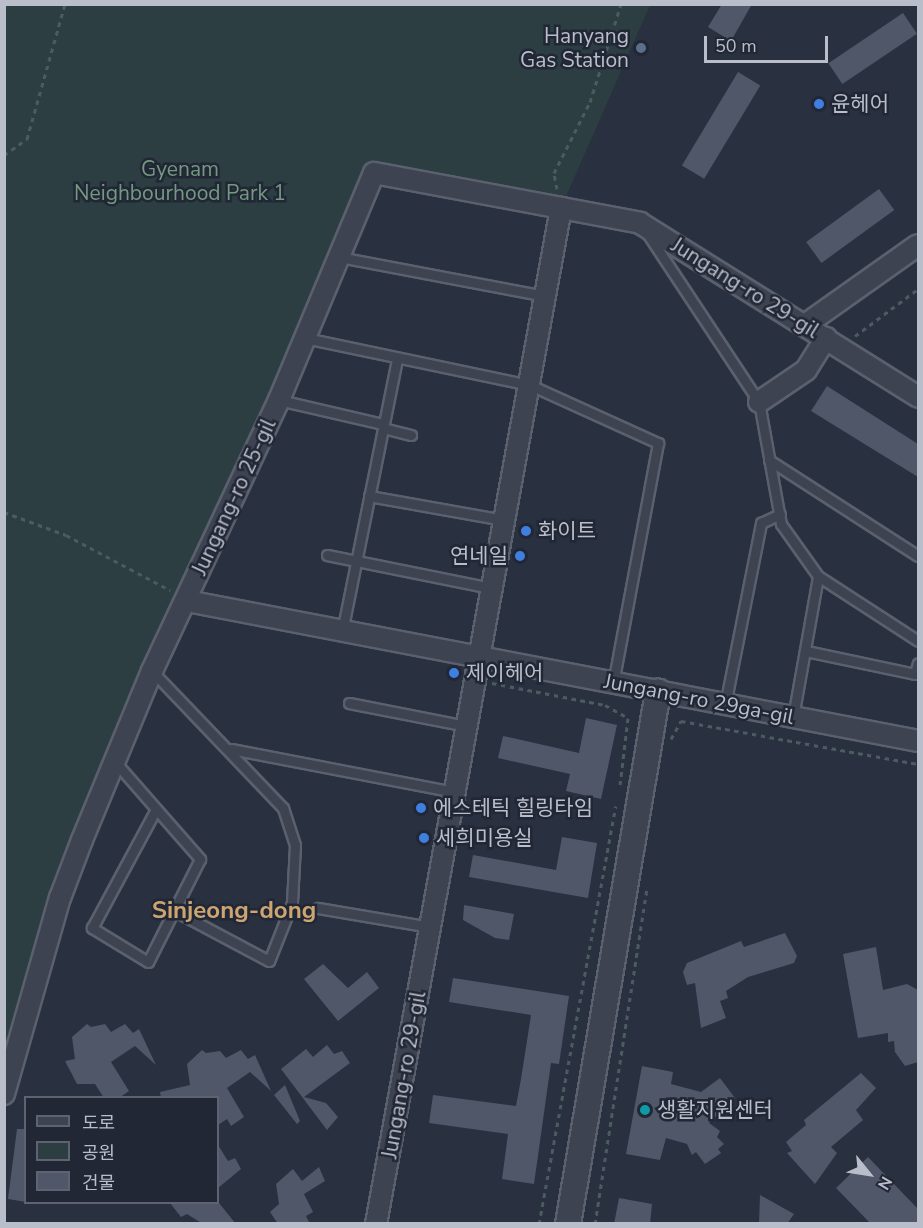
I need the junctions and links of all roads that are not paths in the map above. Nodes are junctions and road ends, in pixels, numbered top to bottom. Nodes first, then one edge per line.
1 (374, 173) joint
2 (561, 208) junction
3 (640, 223) junction
4 (918, 245) edge
5 (339, 257) junction
6 (545, 296) junction
7 (805, 325) junction
8 (305, 338) junction
9 (832, 342) junction
10 (397, 358) junction
11 (530, 385) junction
12 (918, 397) edge
13 (279, 400) junction
14 (759, 402) junction
15 (383, 426) junction
16 (411, 435) dead end
17 (769, 460) junction
18 (369, 496) junction
19 (780, 514) junction
20 (504, 520) junction
21 (327, 555) dead end
22 (918, 556) edge
23 (356, 561) junction
24 (818, 576) junction
25 (491, 588) junction
26 (186, 602) junction
27 (342, 632) junction
28 (918, 641) edge
29 (806, 651) junction
30 (478, 658) junction
31 (918, 663) edge
32 (152, 671) junction
33 (613, 683) junction
34 (658, 692) junction
35 (349, 703) dead end
36 (725, 705) junction
37 (793, 717) junction
38 (466, 726) junction
39 (918, 741) edge
40 (231, 749) junction
41 (116, 763) junction
42 (454, 792) junction
43 (156, 809) junction
44 (318, 908) dead end
45 (175, 911) junction
46 (430, 927) junction
47 (4, 1094) edge
48 (376, 1224) edge
49 (568, 1224) edge

1 - 2 street, Jungang-ro 29-gil
1 - 5 street, Jungang-ro 25-gil
2 - 3 street, Jungang-ro 29-gil
2 - 6 street, Jungang-ro 29-gil
3 - 7 street, Jungang-ro 29-gil
3 - 14 lane
4 - 7 street
5 - 6 lane
5 - 8 street, Jungang-ro 25-gil
6 - 11 street, Jungang-ro 29-gil
7 - 9 street, Jungang-ro 29-gil
8 - 10 lane
8 - 13 street, Jungang-ro 25-gil
9 - 12 street, Jungang-ro 29-gil
9 - 14 street
10 - 11 lane
10 - 15 lane
11 - 20 street, Jungang-ro 29-gil
11 - 33 lane
13 - 15 lane
13 - 26 street, Jungang-ro 25-gil
14 - 17 lane
15 - 16 lane
15 - 18 lane
17 - 19 lane
17 - 22 lane
18 - 20 lane
18 - 23 lane
19 - 24 lane
19 - 36 lane
20 - 25 street, Jungang-ro 29-gil
21 - 23 lane
23 - 25 lane
23 - 27 lane
24 - 28 lane
24 - 29 lane
25 - 30 street, Jungang-ro 29-gil
26 - 27 street
26 - 32 street, Jungang-ro 25-gil
27 - 30 street
29 - 31 lane
29 - 37 lane
30 - 33 street, Jungang-ro 29ga-gil
30 - 38 street, Jungang-ro 29-gil
32 - 40 lane
32 - 41 street, Jungang-ro 25-gil
33 - 34 street, Jungang-ro 29ga-gil
34 - 36 street, Jungang-ro 29ga-gil
34 - 49 street
35 - 38 lane
36 - 37 street, Jungang-ro 29ga-gil
37 - 39 street, Jungang-ro 29ga-gil
38 - 42 street, Jungang-ro 29-gil
40 - 42 lane
40 - 45 lane
41 - 43 lane
41 - 47 street, Jungang-ro 25-gil
42 - 46 street, Jungang-ro 29-gil
43 - 45 lane
43 - 45 lane
44 - 46 lane
46 - 48 street, Jungang-ro 29-gil

